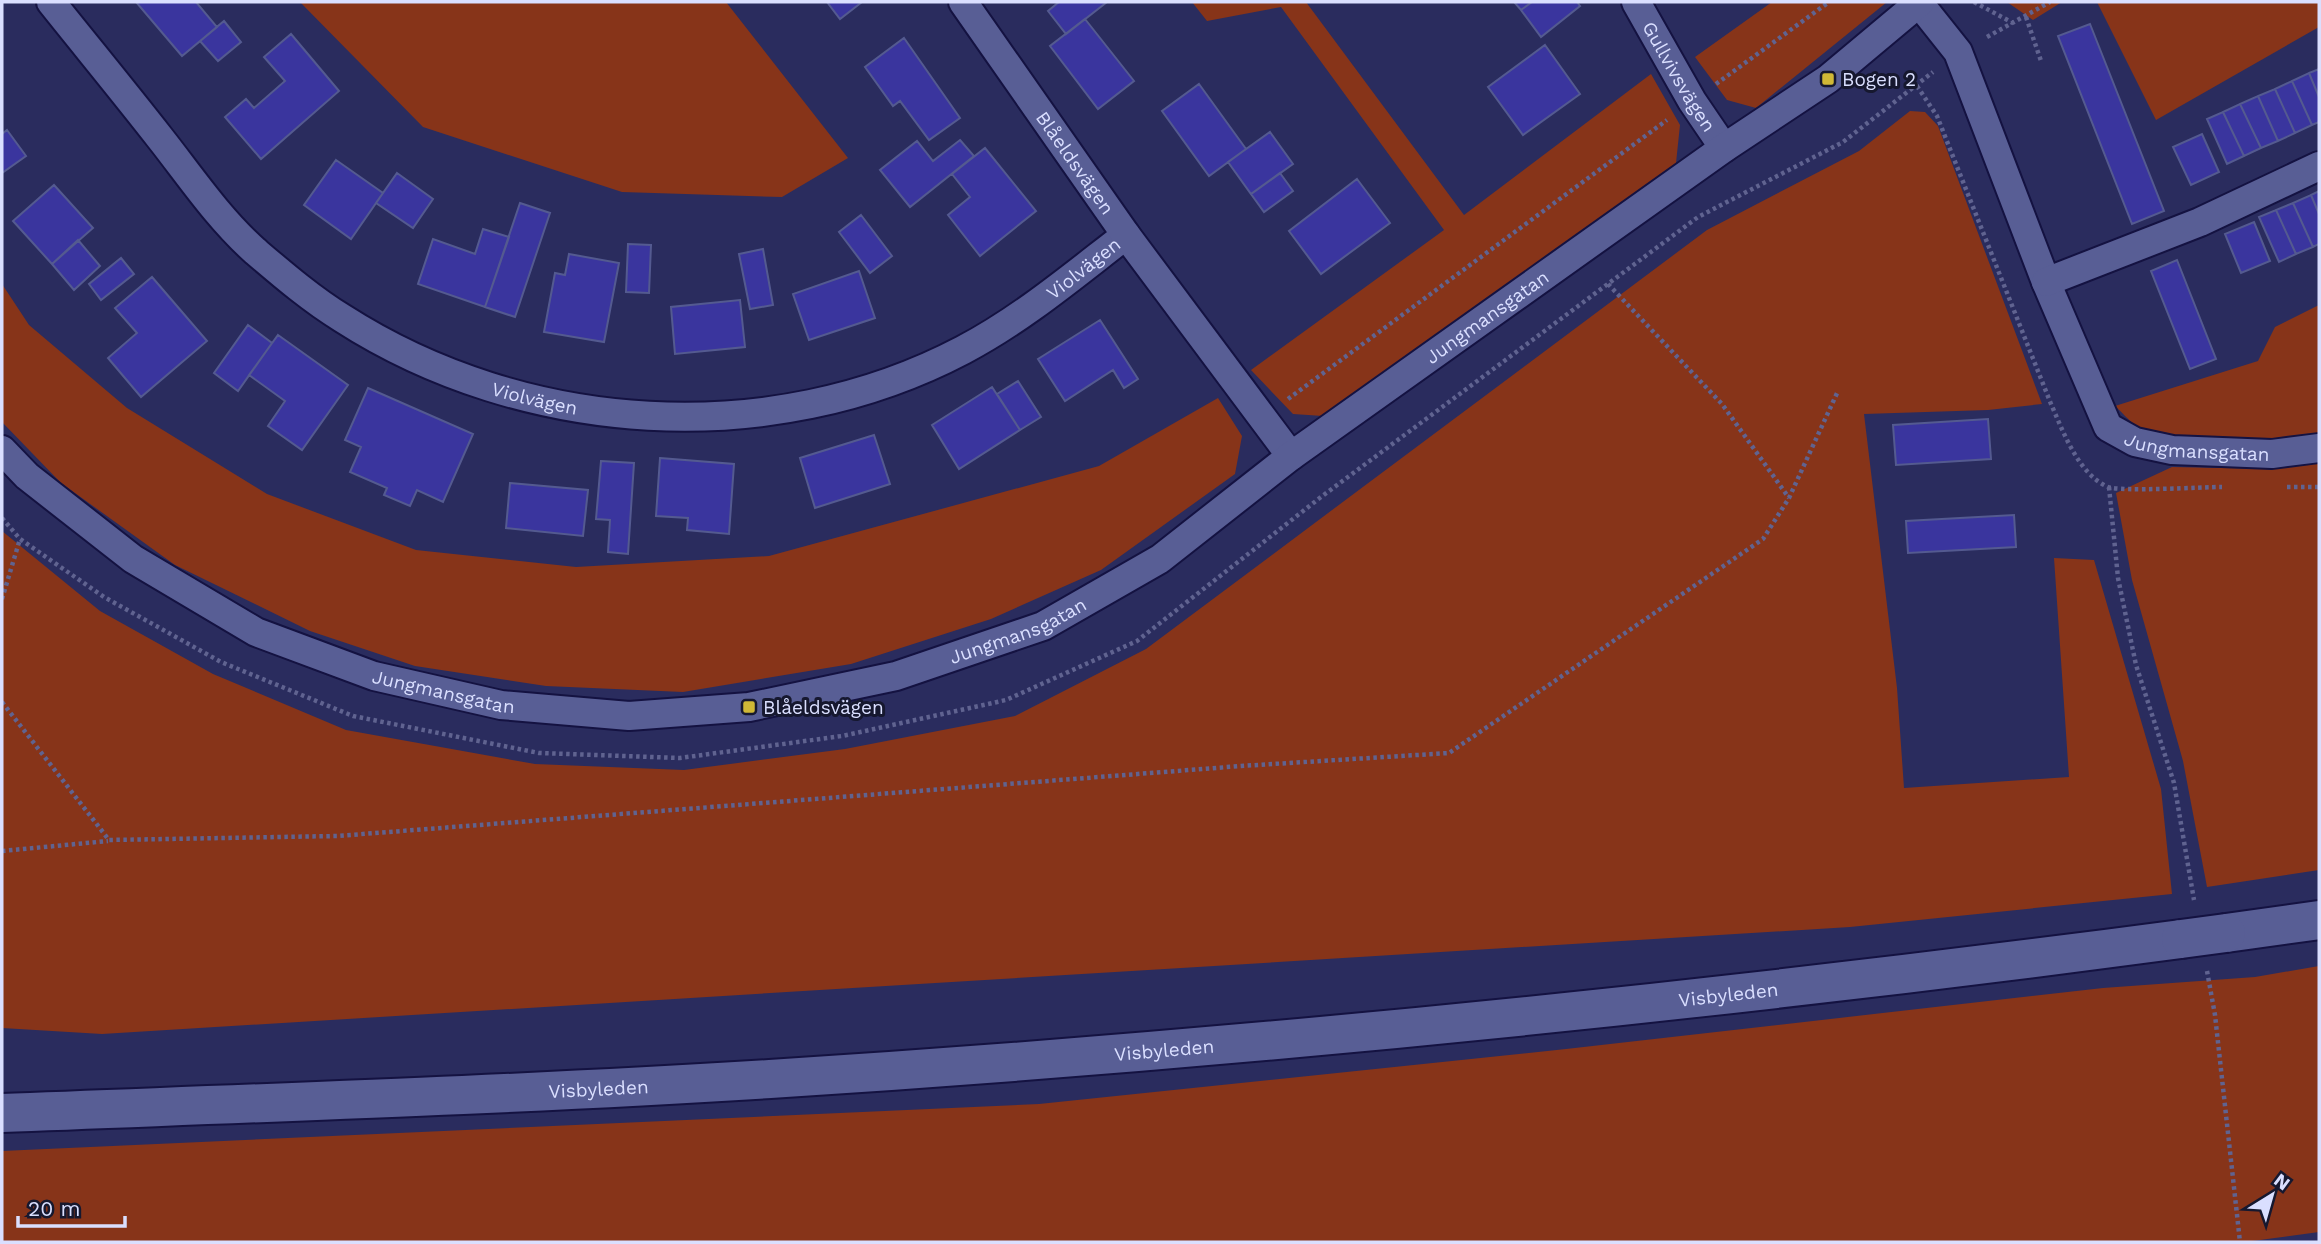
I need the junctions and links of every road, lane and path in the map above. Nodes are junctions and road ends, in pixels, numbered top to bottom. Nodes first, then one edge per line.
1 (51, 2) edge
2 (963, 2) edge
3 (1636, 2) edge
4 (1829, 2) edge
5 (1974, 2) edge
6 (2050, 2) edge
7 (1919, 3) edge
8 (2026, 17) junction
9 (2014, 23) junction
10 (1958, 52) junction
11 (2040, 61) dead end
12 (1917, 86) junction
13 (1692, 101) junction
14 (1724, 148) junction
15 (2319, 166) edge
16 (1126, 235) junction
17 (2046, 282) junction
18 (1608, 284) junction
19 (1838, 391) dead end
20 (1263, 418) junction
21 (2319, 448) edge
22 (2, 450) edge
23 (1291, 456) junction
24 (2109, 487) junction
25 (2227, 487) dead end
26 (2280, 487) dead end
27 (2319, 487) edge
28 (1789, 498) junction
29 (2, 518) edge
30 (20, 539) junction
31 (2, 599) edge
32 (2, 702) edge
33 (109, 841) junction
34 (2, 851) edge
35 (2194, 902) dead end
36 (2319, 920) edge
37 (2193, 952) junction
38 (2, 1113) edge
39 (2240, 1242) edge

1 - 16 street, Violvägen
2 - 16 street, Blåeldsvägen
3 - 13 street, Gullvivsvägen
4 - 13 path
5 - 9 path
6 - 8 path
7 - 10 street, Jungmansgatan
7 - 14 street, Jungmansgatan
8 - 9 path
8 - 11 path
9 - 10 path
10 - 12 path
10 - 17 street, Jungmansgatan
12 - 18 path
12 - 24 path
13 - 14 street, Gullvivsvägen
13 - 20 path
14 - 23 street, Jungmansgatan
15 - 17 street
16 - 20 street, Blåeldsvägen
17 - 21 street, Jungmansgatan
18 - 28 path
18 - 30 path
19 - 28 path
20 - 23 street, Blåeldsvägen
22 - 23 street, Jungmansgatan
24 - 25 path
24 - 35 path
26 - 27 path
28 - 33 path
29 - 30 path
30 - 31 path
32 - 33 path
33 - 34 path
36 - 37 main road, Visbyleden, bridge
37 - 38 main road, Visbyleden
37 - 39 path

